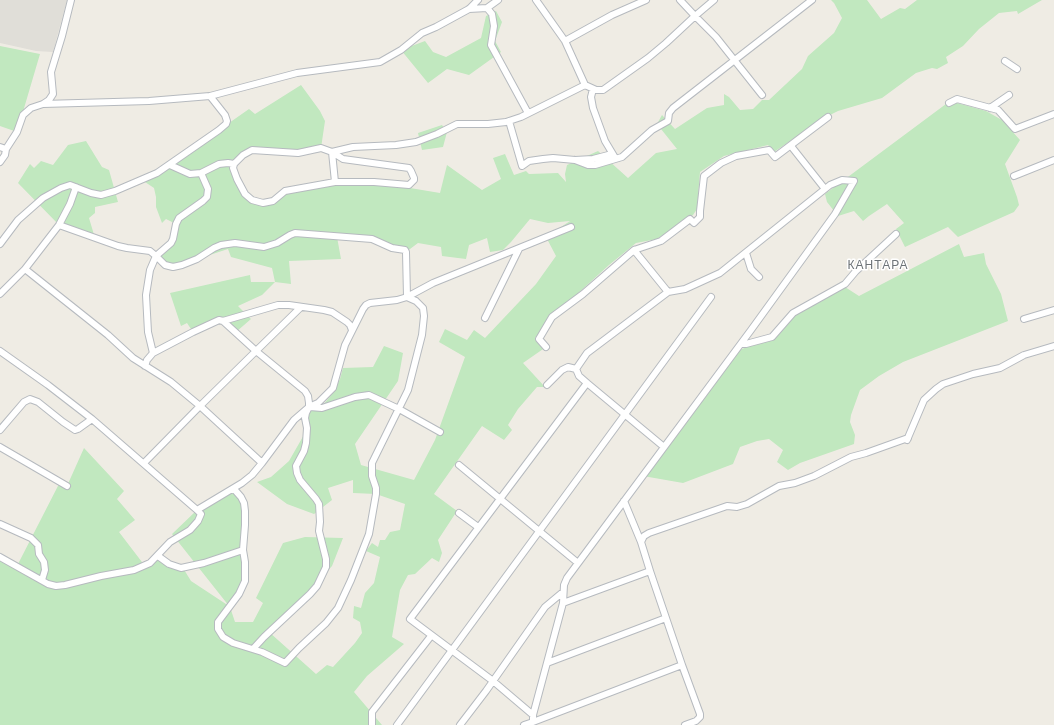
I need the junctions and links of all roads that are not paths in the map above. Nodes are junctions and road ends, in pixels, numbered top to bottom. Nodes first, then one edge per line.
1 (71, 0) edge
2 (478, 0) edge
3 (498, 0) edge
4 (536, 0) edge
5 (646, 0) edge
6 (680, 0) edge
7 (714, 0) edge
8 (812, 0) edge
9 (487, 8) junction
10 (469, 9) junction
11 (695, 16) junction
12 (565, 42) junction
13 (735, 61) junction
14 (1005, 61) dead end
15 (1017, 69) dead end
16 (585, 85) junction
17 (593, 89) junction
18 (762, 95) dead end
19 (1009, 95) dead end
20 (210, 96) junction
21 (949, 103) dead end
22 (43, 104) junction
23 (990, 108) junction
24 (528, 113) junction
25 (1054, 114) edge
26 (828, 117) dead end
27 (509, 121) junction
28 (791, 146) junction
29 (0, 147) edge
30 (6, 149) junction
31 (332, 152) junction
32 (612, 154) junction
33 (622, 157) junction
34 (575, 160) junction
35 (1054, 160) edge
36 (0, 162) edge
37 (170, 164) junction
38 (234, 164) junction
39 (202, 173) junction
40 (1014, 176) dead end
41 (335, 182) junction
42 (76, 187) junction
43 (825, 189) junction
44 (59, 225) junction
45 (571, 227) dead end
46 (896, 234) dead end
47 (0, 244) edge
48 (519, 249) junction
49 (634, 250) junction
50 (746, 253) junction
51 (156, 256) junction
52 (25, 269) junction
53 (759, 277) dead end
54 (668, 292) junction
55 (0, 294) edge
56 (407, 297) junction
57 (711, 297) dead end
58 (301, 308) junction
59 (1054, 310) edge
60 (485, 318) dead end
61 (1024, 319) dead end
62 (223, 321) junction
63 (352, 330) junction
64 (741, 344) junction
65 (1054, 346) edge
66 (546, 347) dead end
67 (0, 351) edge
68 (256, 351) junction
69 (153, 353) junction
70 (145, 366) junction
71 (576, 369) junction
72 (586, 383) junction
73 (547, 385) dead end
74 (200, 406) junction
75 (309, 407) junction
76 (399, 409) junction
77 (626, 414) junction
78 (92, 419) junction
79 (0, 430) edge
80 (440, 432) dead end
81 (0, 447) edge
82 (664, 447) junction
83 (144, 463) junction
84 (262, 463) junction
85 (459, 465) dead end
86 (67, 486) dead end
87 (234, 489) junction
88 (501, 498) junction
89 (624, 501) junction
90 (197, 510) junction
91 (459, 513) dead end
92 (0, 524) edge
93 (478, 527) junction
94 (540, 531) junction
95 (641, 542) junction
96 (243, 550) junction
97 (158, 556) junction
98 (0, 557) edge
99 (578, 562) junction
100 (650, 571) junction
101 (42, 580) junction
102 (563, 592) junction
103 (563, 604) junction
104 (666, 618) junction
105 (431, 636) junction
106 (253, 649) junction
107 (452, 651) junction
108 (547, 663) junction
109 (682, 665) junction
110 (493, 682) junction
111 (533, 719) junction
112 (372, 725) edge
113 (398, 725) edge
114 (460, 725) edge
115 (524, 725) edge
116 (685, 725) edge

1 - 22 street
2 - 10 street
3 - 9 street
4 - 12 street
5 - 12 street
6 - 11 street
7 - 11 street
8 - 13 street
9 - 10 street
9 - 24 street
10 - 20 street
11 - 13 street
11 - 17 street
12 - 16 street
13 - 18 street
13 - 33 street
14 - 15 street
16 - 17 street
16 - 24 street
17 - 32 street
19 - 23 street
20 - 22 street
20 - 37 street
21 - 23 street
22 - 30 street
23 - 25 street
24 - 27 street
26 - 28 street
27 - 31 street
27 - 34 street
28 - 43 street
28 - 49 street
29 - 30 street
30 - 36 street
31 - 38 street
31 - 41 street
31 - 41 street
32 - 33 street
32 - 34 street
33 - 34 street
35 - 40 street
37 - 39 street
37 - 42 street
38 - 39 street
38 - 41 street
39 - 51 street
42 - 44 street
42 - 47 street
43 - 50 street
43 - 64 street
44 - 51 street
44 - 52 street
45 - 48 street
46 - 64 street
48 - 56 street
48 - 60 street
49 - 54 street
49 - 66 street
50 - 53 street
50 - 54 street
51 - 56 street
51 - 69 street
52 - 55 street
52 - 70 street
54 - 71 street
56 - 63 street
56 - 76 street
57 - 77 street
58 - 62 street
58 - 63 street
58 - 68 street
59 - 61 street
62 - 68 street
62 - 69 street
63 - 75 street
64 - 82 street
65 - 95 street
67 - 78 street
68 - 74 street
68 - 75 street
69 - 70 street
70 - 74 street
71 - 72 street
71 - 73 street
72 - 77 street
72 - 88 street
74 - 83 street
74 - 84 street
75 - 76 street
75 - 84 street
75 - 106 street
76 - 80 street
76 - 106 street
77 - 82 street
77 - 94 street
78 - 79 street
78 - 83 street
81 - 86 street
82 - 89 street
83 - 90 street
84 - 87 street
85 - 88 street
87 - 90 street
87 - 96 street
88 - 93 street
88 - 94 street
89 - 95 street
89 - 99 street
90 - 97 street
91 - 93 street
92 - 101 street
93 - 105 street
94 - 99 street
94 - 107 street
95 - 100 street
96 - 97 street
96 - 106 street
97 - 101 street
98 - 101 street
99 - 102 street
100 - 103 street
100 - 104 street
102 - 103 street
102 - 110 street
103 - 108 street
104 - 108 street
104 - 109 street
105 - 107 street
105 - 112 street
107 - 110 street
107 - 113 street
108 - 111 street
109 - 111 street
109 - 116 street
110 - 111 street
110 - 114 street
111 - 115 street

